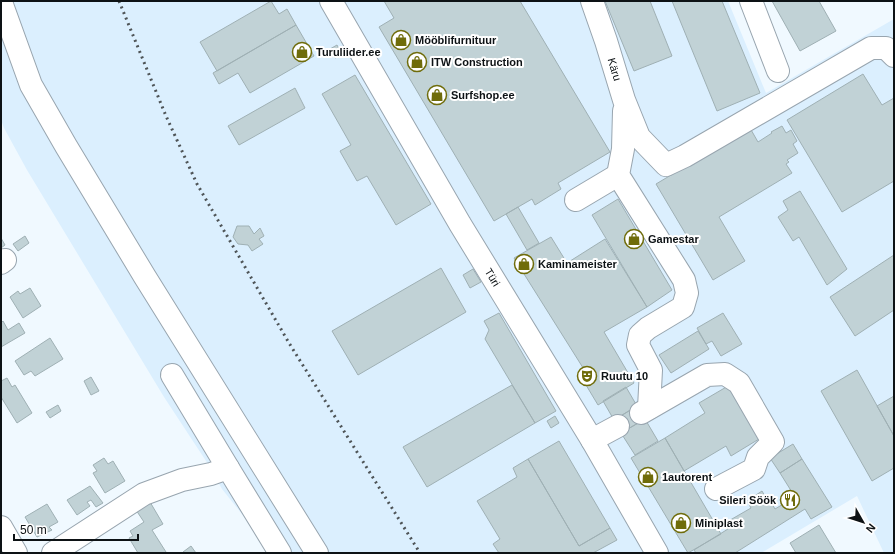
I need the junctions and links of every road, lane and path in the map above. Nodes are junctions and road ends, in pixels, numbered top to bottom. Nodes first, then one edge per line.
1 (330, 1) edge
2 (592, 1) edge
3 (751, 1) edge
4 (1, 2) edge
5 (894, 56) edge
6 (778, 71) dead end
7 (624, 100) junction
8 (618, 175) junction
9 (576, 200) dead end
10 (172, 375) dead end
11 (618, 426) dead end
12 (592, 440) junction
13 (228, 468) junction
14 (716, 489) dead end
15 (1, 527) edge
16 (16, 553) edge
17 (53, 553) edge
18 (280, 553) edge
19 (317, 553) edge
20 (657, 553) edge

1 - 12 street, Türi
2 - 7 street, Käru
3 - 6 street
4 - 19 street
5 - 7 street, Käru
7 - 8 street
8 - 9 street
8 - 14 street
10 - 13 street
11 - 12 street
12 - 20 street, Türi
13 - 17 street
13 - 18 street
15 - 16 street

